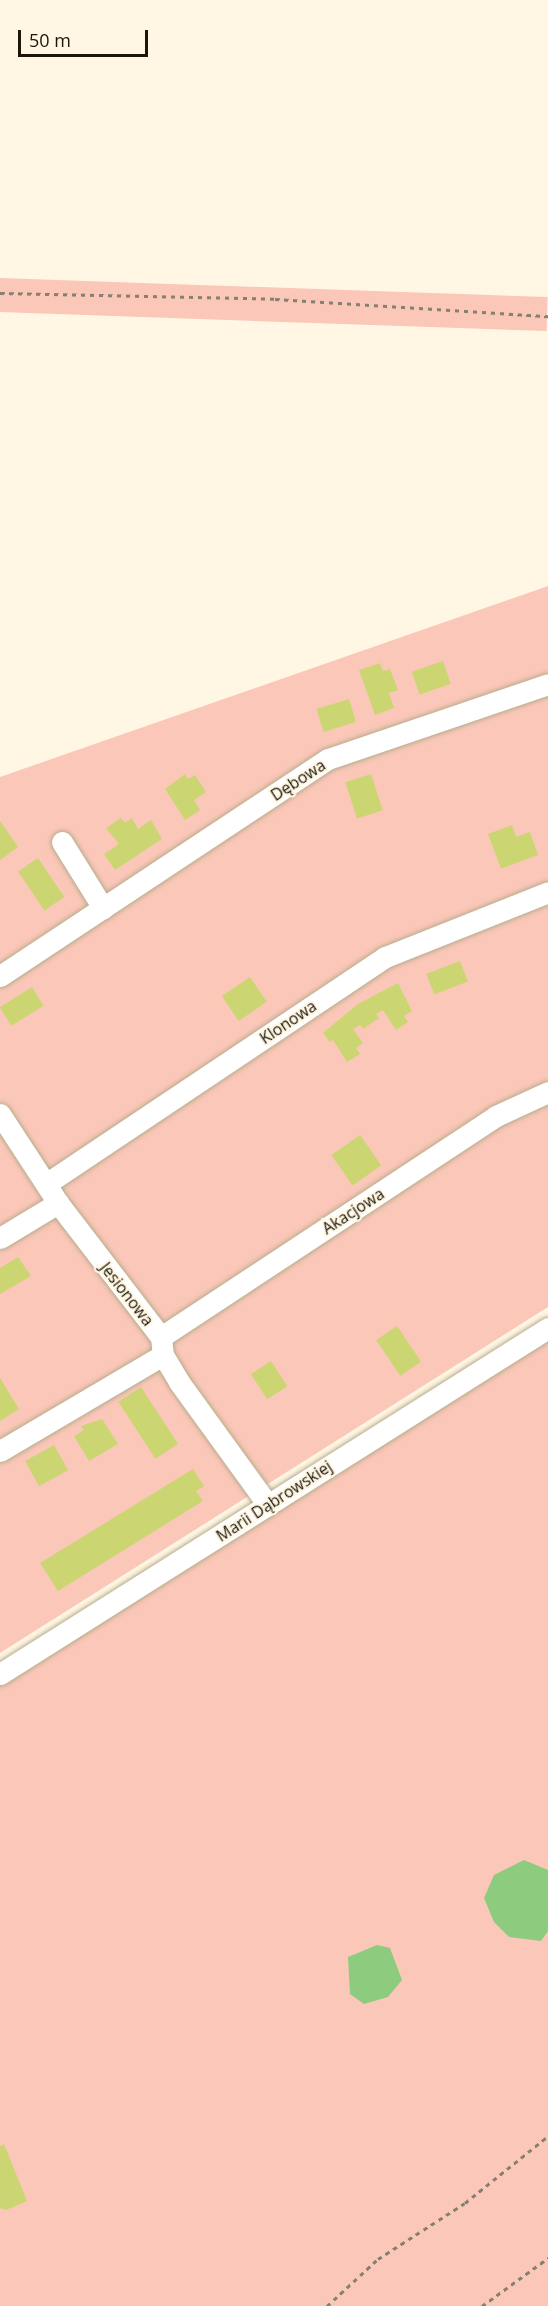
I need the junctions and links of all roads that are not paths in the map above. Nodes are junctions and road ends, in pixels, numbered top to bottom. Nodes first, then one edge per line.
1 (548, 684) edge
2 (62, 842) dead end
3 (548, 892) edge
4 (103, 908) junction
5 (0, 976) edge
6 (548, 1092) edge
7 (0, 1114) edge
8 (46, 1184) junction
9 (58, 1203) junction
10 (0, 1238) edge
11 (548, 1328) edge
12 (162, 1346) junction
13 (0, 1450) edge
14 (268, 1505) junction
15 (0, 1674) edge

1 - 4 street, Dębowa
2 - 4 street
3 - 8 street, Klonowa
4 - 5 street, Dębowa
6 - 12 street, Akacjowa
7 - 8 street, Jesionowa
8 - 9 street, Jesionowa
9 - 10 street
9 - 12 street, Jesionowa
11 - 14 street, Marii Dąbrowskiej
12 - 13 street, Akacjowa
12 - 14 street, Jesionowa
14 - 15 street, Marii Dąbrowskiej

